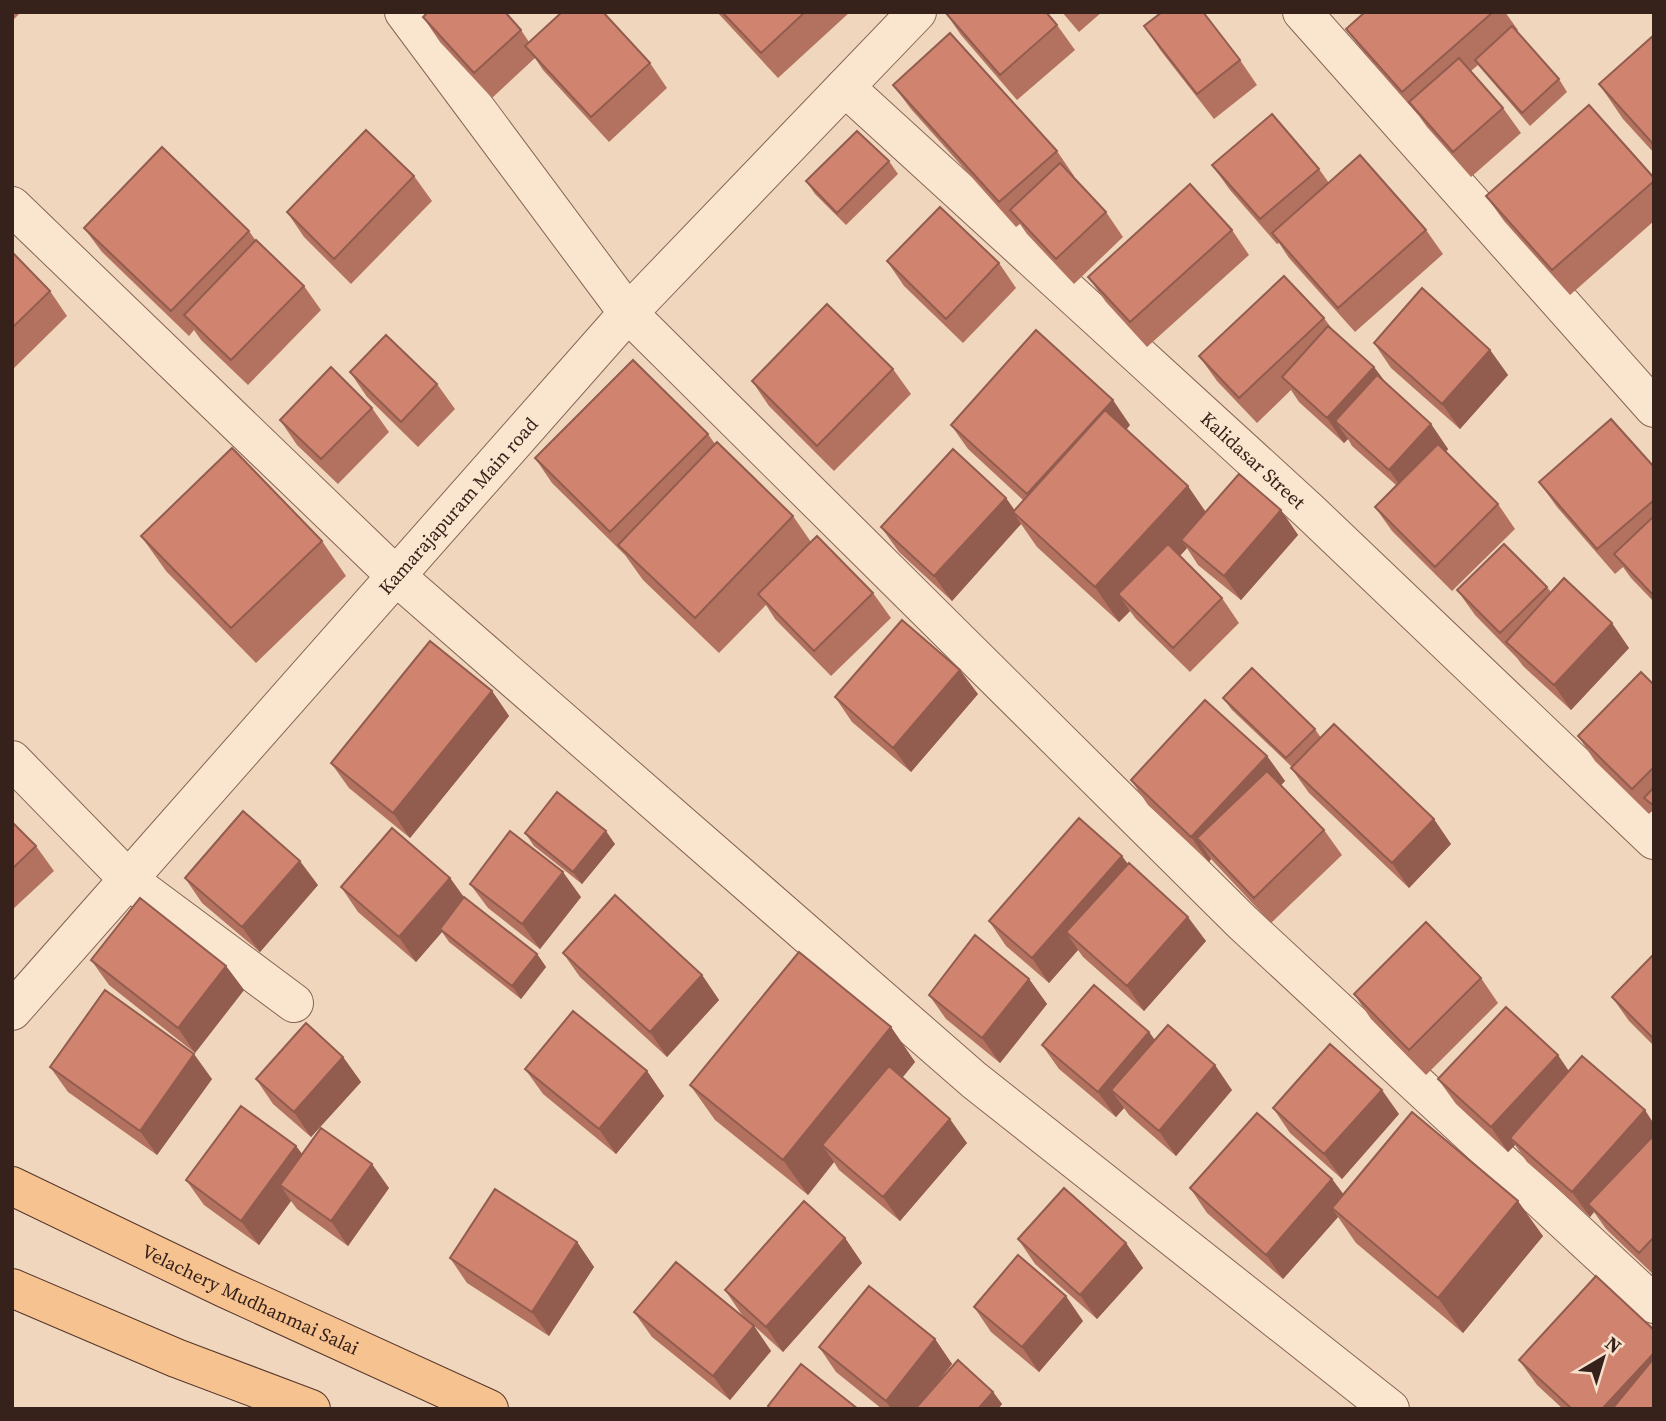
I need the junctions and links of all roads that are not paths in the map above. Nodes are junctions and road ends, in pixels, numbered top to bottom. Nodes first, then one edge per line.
1 (404, 12) edge
2 (1302, 12) edge
3 (914, 13) edge
4 (845, 87) junction
5 (12, 206) edge
6 (628, 313) junction
7 (1654, 408) edge
8 (396, 576) junction
9 (12, 760) edge
10 (1654, 840) edge
11 (130, 881) junction
12 (294, 1003) dead end
13 (12, 1012) edge
14 (12, 1186) edge
15 (12, 1288) edge
16 (1654, 1304) edge
17 (311, 1409) edge
18 (489, 1409) edge
19 (1390, 1409) edge

1 - 6 street
2 - 7 street
3 - 4 street, Kamarajapuram Main road
4 - 6 street, Kamarajapuram Main road
4 - 10 street, Kalidasar Street
5 - 8 street
6 - 8 street, Kamarajapuram Main road
6 - 16 street
8 - 11 street, Kamarajapuram Main road
8 - 19 street
9 - 11 street
11 - 12 street
11 - 13 street, Kamarajapuram Main road
14 - 18 main road, Velachery Mudhanmai Salai
15 - 17 main road

